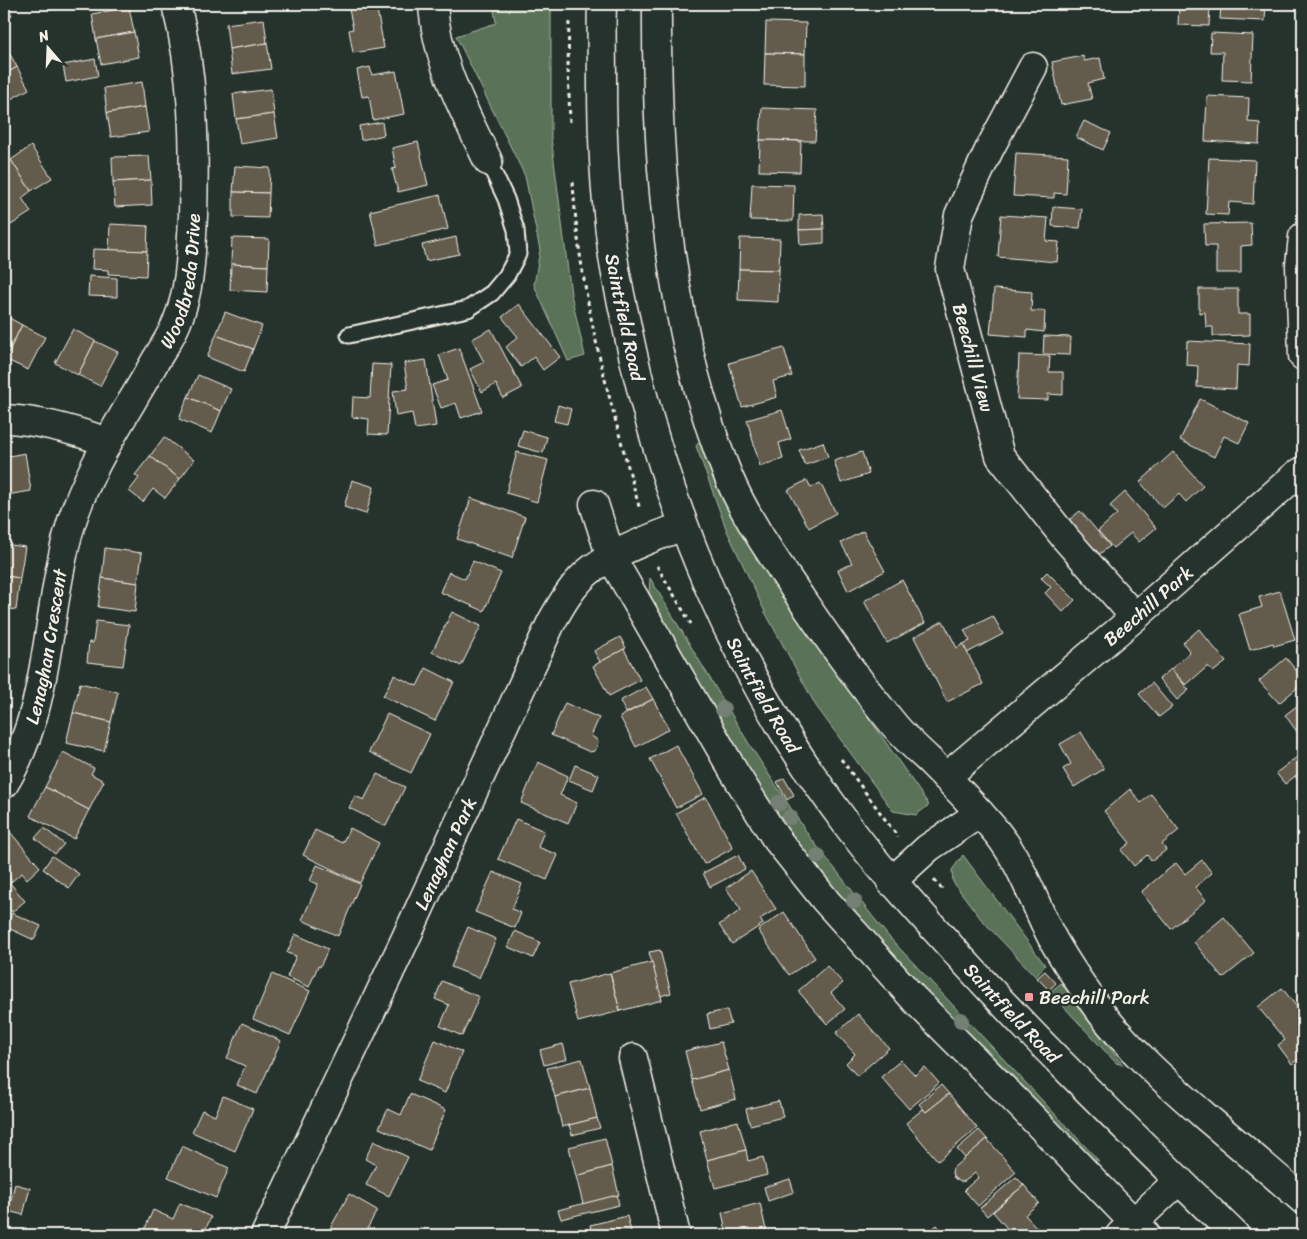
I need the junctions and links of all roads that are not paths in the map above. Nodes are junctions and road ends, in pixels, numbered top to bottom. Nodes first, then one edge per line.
1 (176, 4) edge
2 (433, 4) edge
3 (602, 4) edge
4 (656, 4) edge
5 (1032, 67) dead end
6 (488, 162) joint
7 (1303, 237) edge
8 (349, 335) dead end
9 (1303, 356) edge
10 (4, 419) edge
11 (107, 442) junction
12 (1303, 471) edge
13 (594, 504) dead end
14 (683, 526) junction
15 (68, 534) joint
16 (611, 557) junction
17 (1135, 616) junction
18 (946, 777) junction
19 (4, 784) edge
20 (980, 813) junction
21 (891, 882) junction
22 (633, 1058) dead end
23 (1179, 1180) junction
24 (1303, 1200) edge
25 (1133, 1231) edge
26 (265, 1235) edge
27 (676, 1235) edge
28 (1235, 1235) edge

1 - 11 main road, Woodbreda Drive
2 - 6 main road
3 - 14 main road, Saintfield Road
4 - 18 main road
5 - 17 main road, Beechill View
6 - 8 lane
7 - 9 main road
10 - 11 main road
11 - 15 main road, Woodbreda Drive
12 - 17 main road, Beechill Park
13 - 16 main road
14 - 16 main road, Lenaghan Park
14 - 21 main road, Saintfield Road
15 - 19 main road, Lenaghan Crescent
16 - 25 main road
16 - 26 main road, Lenaghan Park
17 - 18 main road, Beechill Park
18 - 20 main road
20 - 21 main road
20 - 24 main road
21 - 23 main road, Saintfield Road
22 - 27 main road
23 - 25 main road
23 - 28 main road, Saintfield Road

